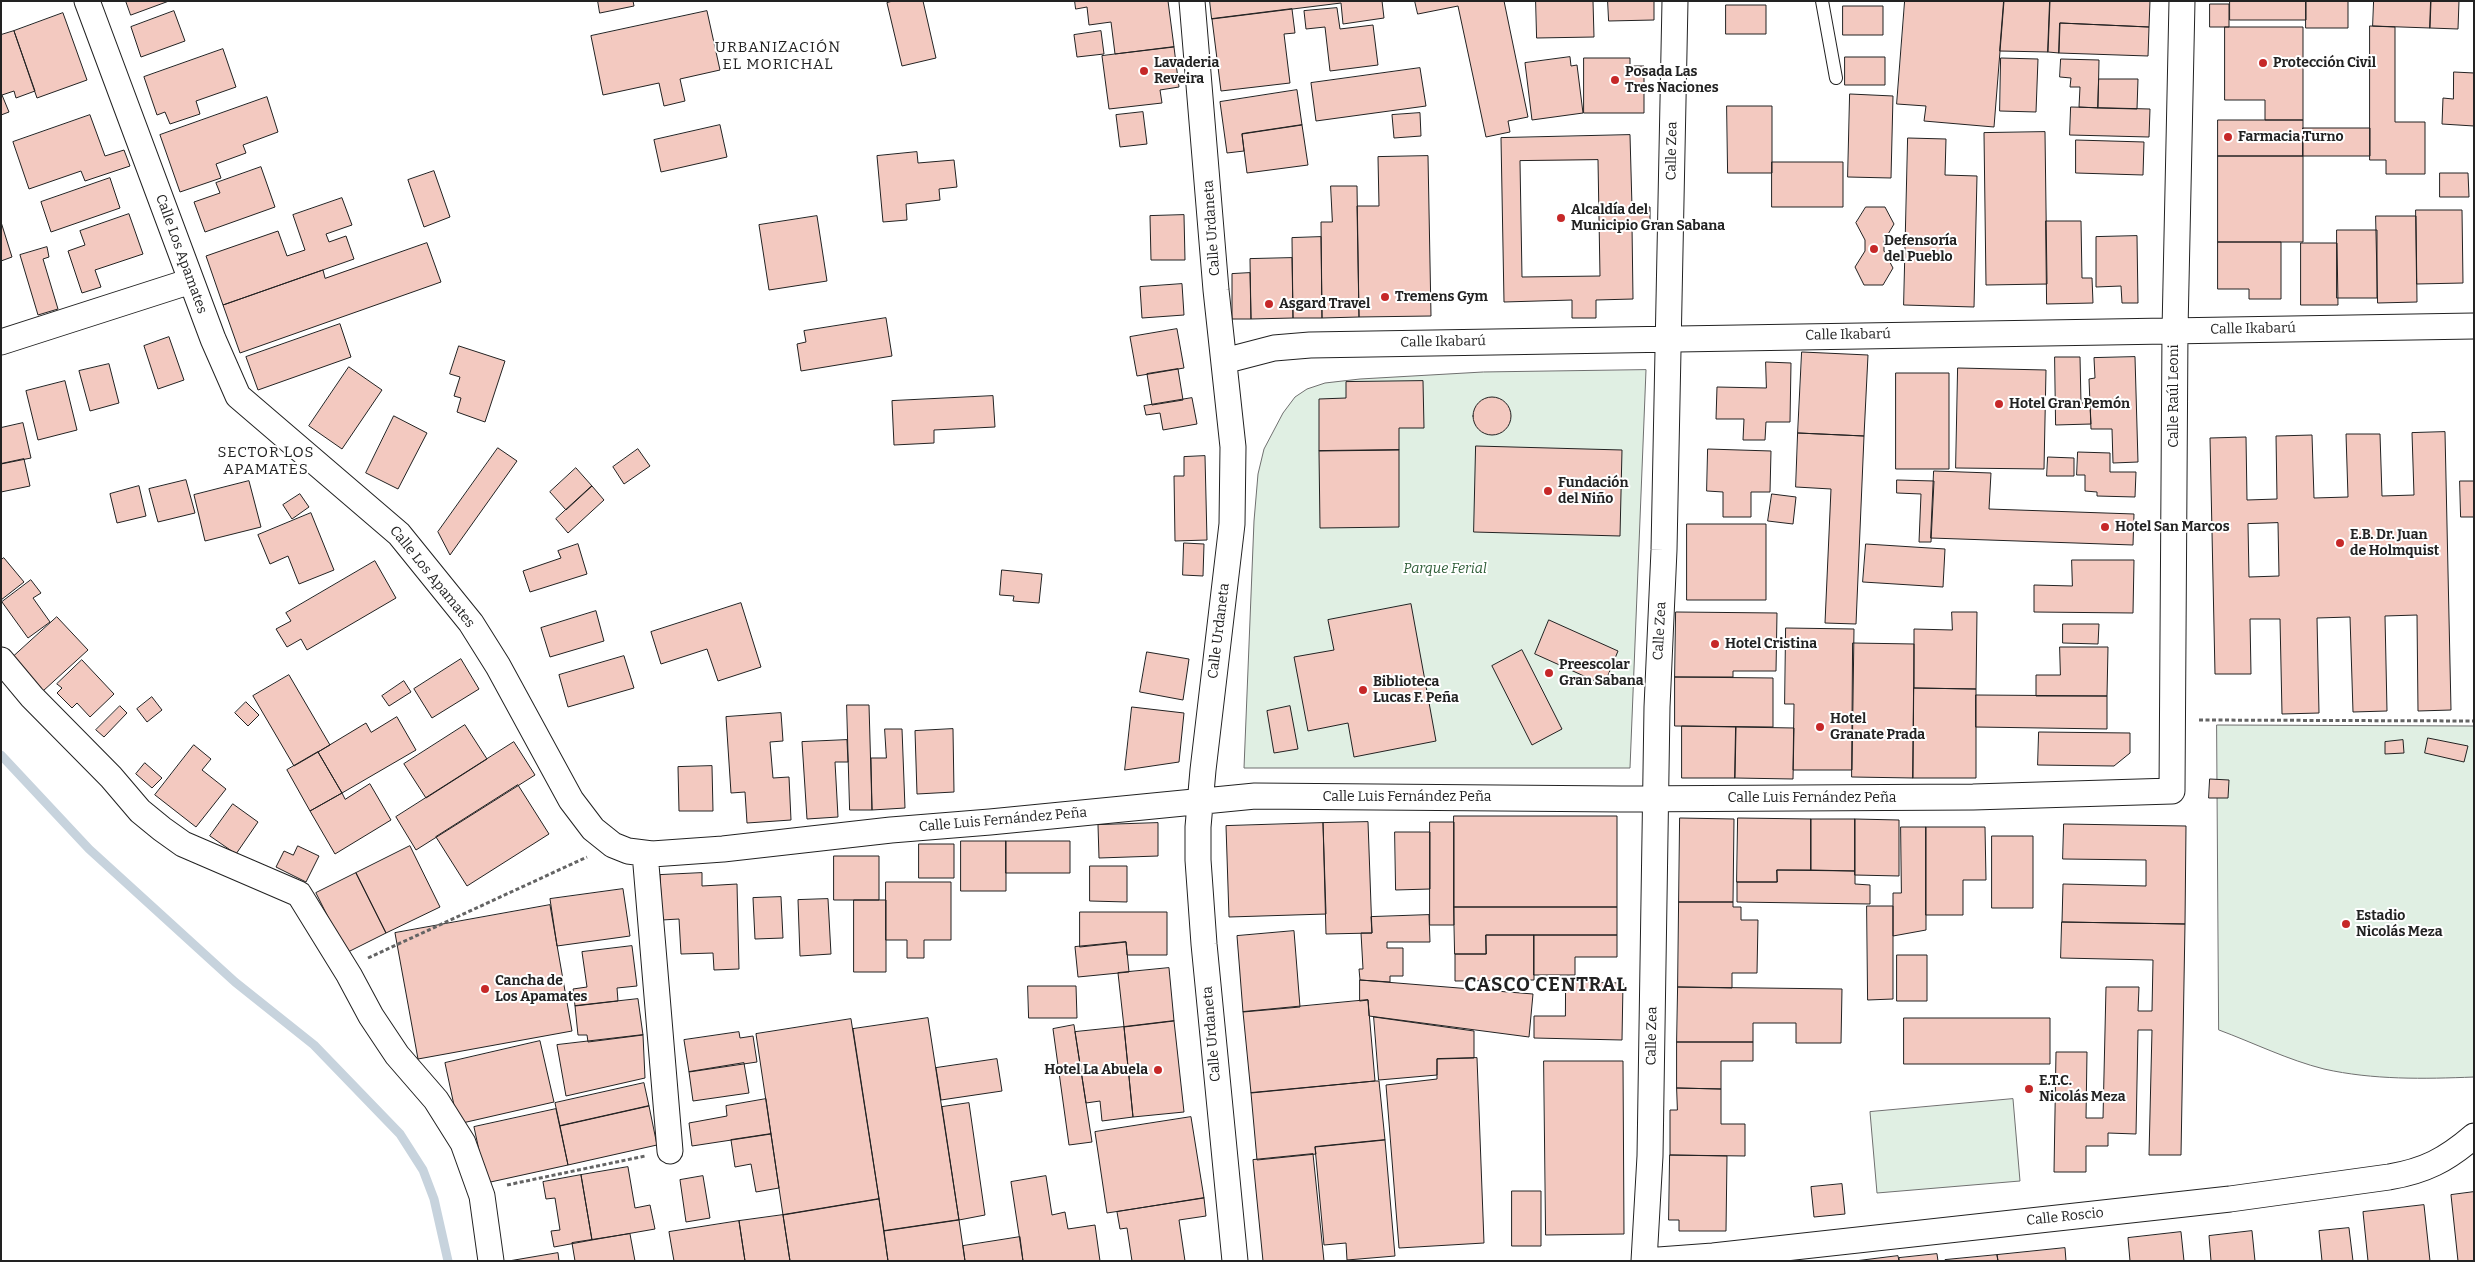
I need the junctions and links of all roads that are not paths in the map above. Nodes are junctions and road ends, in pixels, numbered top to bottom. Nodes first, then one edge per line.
1 (87, 1) edge
2 (1192, 1) edge
3 (1675, 1) edge
4 (1822, 1) edge
5 (2182, 1) edge
6 (1836, 78) dead end
7 (191, 281) junction
8 (2474, 326) edge
9 (2175, 330) junction
10 (1668, 338) junction
11 (1, 342) edge
12 (1224, 361) junction
13 (1, 660) edge
14 (2172, 791) joint
15 (1656, 799) junction
16 (1200, 801) junction
17 (645, 853) junction
18 (2474, 1136) edge
19 (670, 1151) road end
20 (491, 1261) edge
21 (1235, 1261) edge
22 (1644, 1261) edge

1 - 7 street, Calle Los Apamates
2 - 12 street, Calle Urdaneta
3 - 10 street, Calle Zea
4 - 6 lane
5 - 9 street, Calle Raúl Leoni
7 - 11 street
7 - 17 street, Calle Los Apamates
8 - 9 street, Calle Ikabarú
9 - 10 street, Calle Ikabarú
9 - 14 street, Calle Raúl Leoni
10 - 12 street, Calle Ikabarú
10 - 15 street, Calle Zea
12 - 16 street, Calle Urdaneta
13 - 20 street
14 - 15 street, Calle Luis Fernández Peña
15 - 16 street, Calle Luis Fernández Peña
15 - 22 street, Calle Zea
16 - 17 street, Calle Luis Fernández Peña
16 - 21 street, Calle Urdaneta
17 - 19 street
18 - 22 street, Calle Roscio

